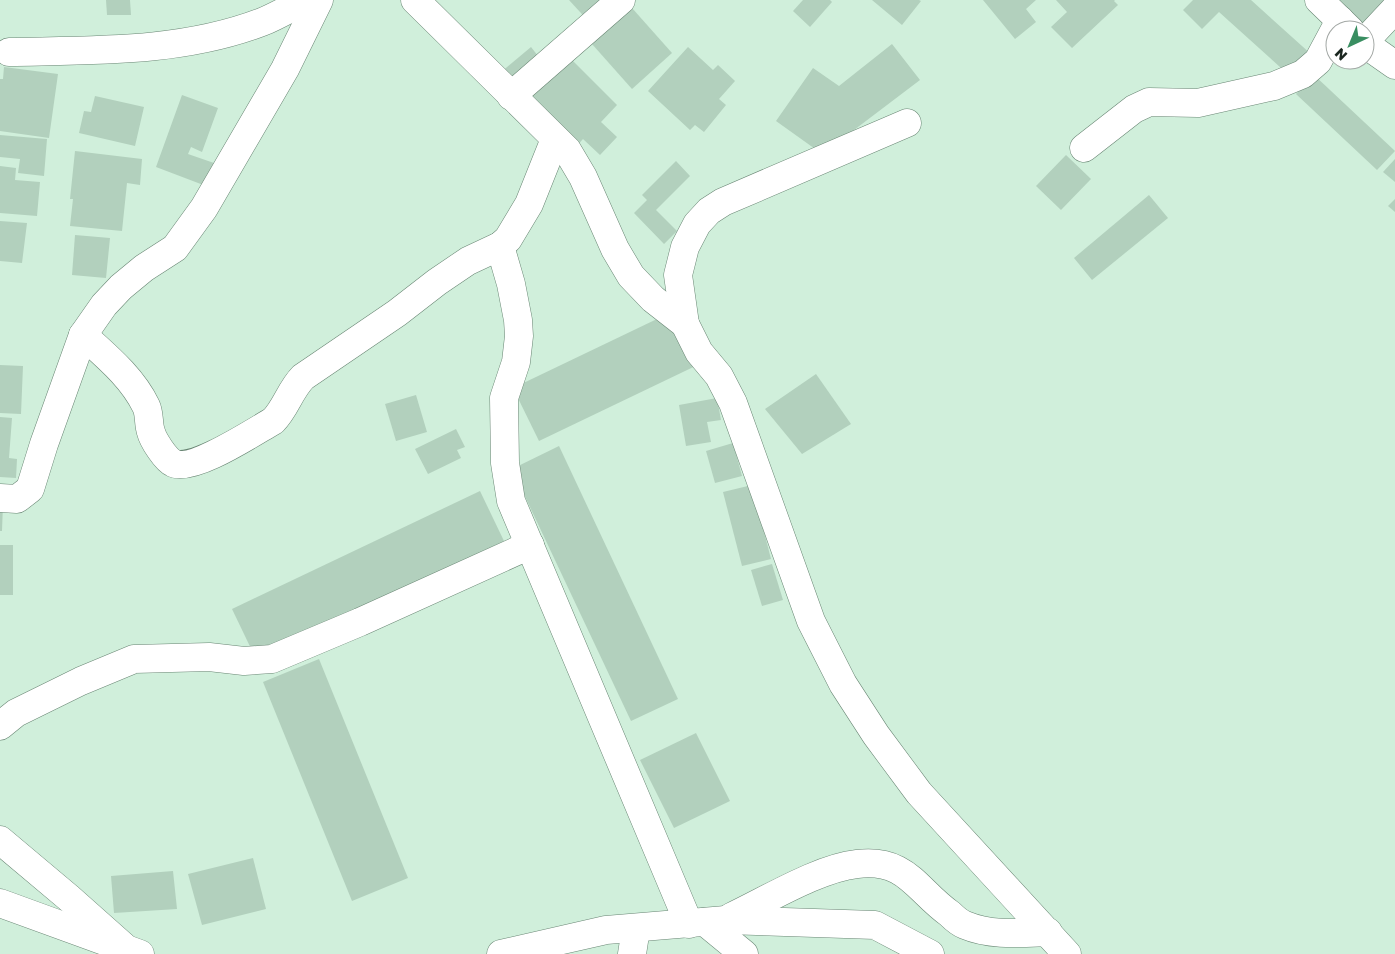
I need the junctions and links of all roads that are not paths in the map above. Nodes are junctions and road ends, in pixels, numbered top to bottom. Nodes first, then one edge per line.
1 (306, 0) edge
2 (319, 0) edge
3 (415, 0) edge
4 (621, 0) edge
5 (1319, 0) edge
6 (1395, 9) edge
7 (1340, 20) edge
8 (1375, 31) edge
9 (1375, 50) edge
10 (8, 52) dead end
11 (1325, 52) edge
12 (1395, 65) edge
13 (512, 96) junction
14 (907, 123) dead end
15 (555, 139) junction
16 (1084, 148) dead end
17 (500, 246) junction
18 (685, 324) junction
19 (83, 334) junction
20 (0, 498) edge
21 (530, 545) junction
22 (0, 726) edge
23 (0, 840) edge
24 (0, 903) edge
25 (707, 922) junction
26 (636, 928) junction
27 (1048, 932) junction
28 (132, 950) edge
29 (501, 954) edge
30 (632, 954) edge
31 (744, 954) edge
32 (930, 954) edge
33 (1067, 954) edge

1 - 10 street
2 - 19 street
3 - 13 street
4 - 13 street
5 - 7 street
6 - 8 street
9 - 12 street
11 - 16 street
13 - 15 street
14 - 18 street
15 - 17 street
15 - 18 street
17 - 19 street
17 - 21 street
18 - 27 street
19 - 20 street
21 - 22 street
21 - 25 street
23 - 28 street
24 - 28 street
25 - 26 street
25 - 27 street
25 - 31 street
25 - 32 street
26 - 29 street
26 - 30 street
27 - 33 street

